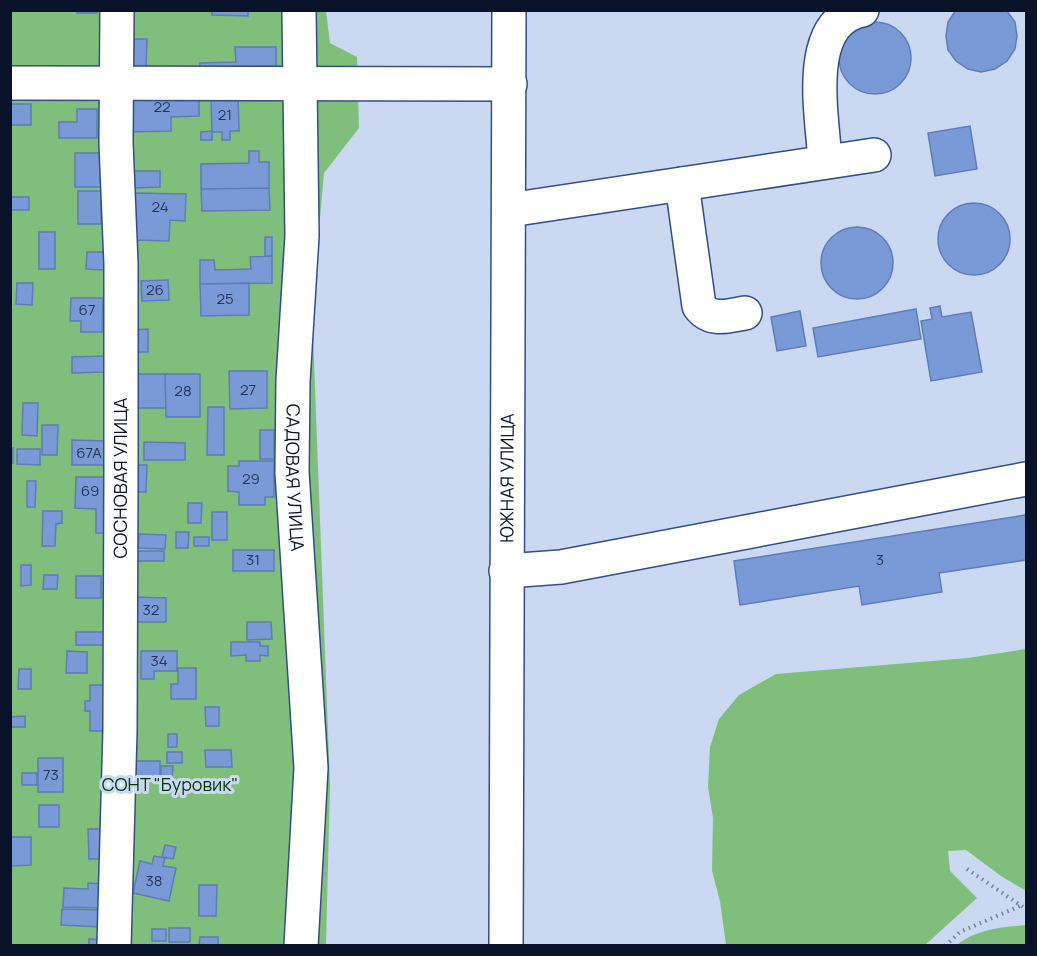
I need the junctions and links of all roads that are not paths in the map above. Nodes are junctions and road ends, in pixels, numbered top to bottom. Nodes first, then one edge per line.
1 (117, 10) edge
2 (299, 10) edge
3 (509, 10) edge
4 (862, 10) edge
5 (300, 82) junction
6 (10, 83) edge
7 (116, 84) junction
8 (510, 84) junction
9 (874, 155) dead end
10 (825, 162) junction
11 (682, 184) junction
12 (510, 210) junction
13 (745, 314) dead end
14 (1026, 479) edge
15 (506, 571) junction
16 (114, 945) edge
17 (301, 945) edge
18 (506, 945) edge

1 - 7 street, СОСНОВАЯ УЛИЦА
2 - 5 street, САДОВАЯ УЛИЦА
3 - 8 street, ЮЖНАЯ УЛИЦА
4 - 10 street
5 - 7 street
5 - 8 street
5 - 17 street, САДОВАЯ УЛИЦА
6 - 7 street
7 - 16 street, СОСНОВАЯ УЛИЦА
8 - 12 street, ЮЖНАЯ УЛИЦА
9 - 10 street
10 - 11 street
11 - 12 street
11 - 13 street
12 - 15 street, ЮЖНАЯ УЛИЦА
14 - 15 street
15 - 18 street, ЮЖНАЯ УЛИЦА

